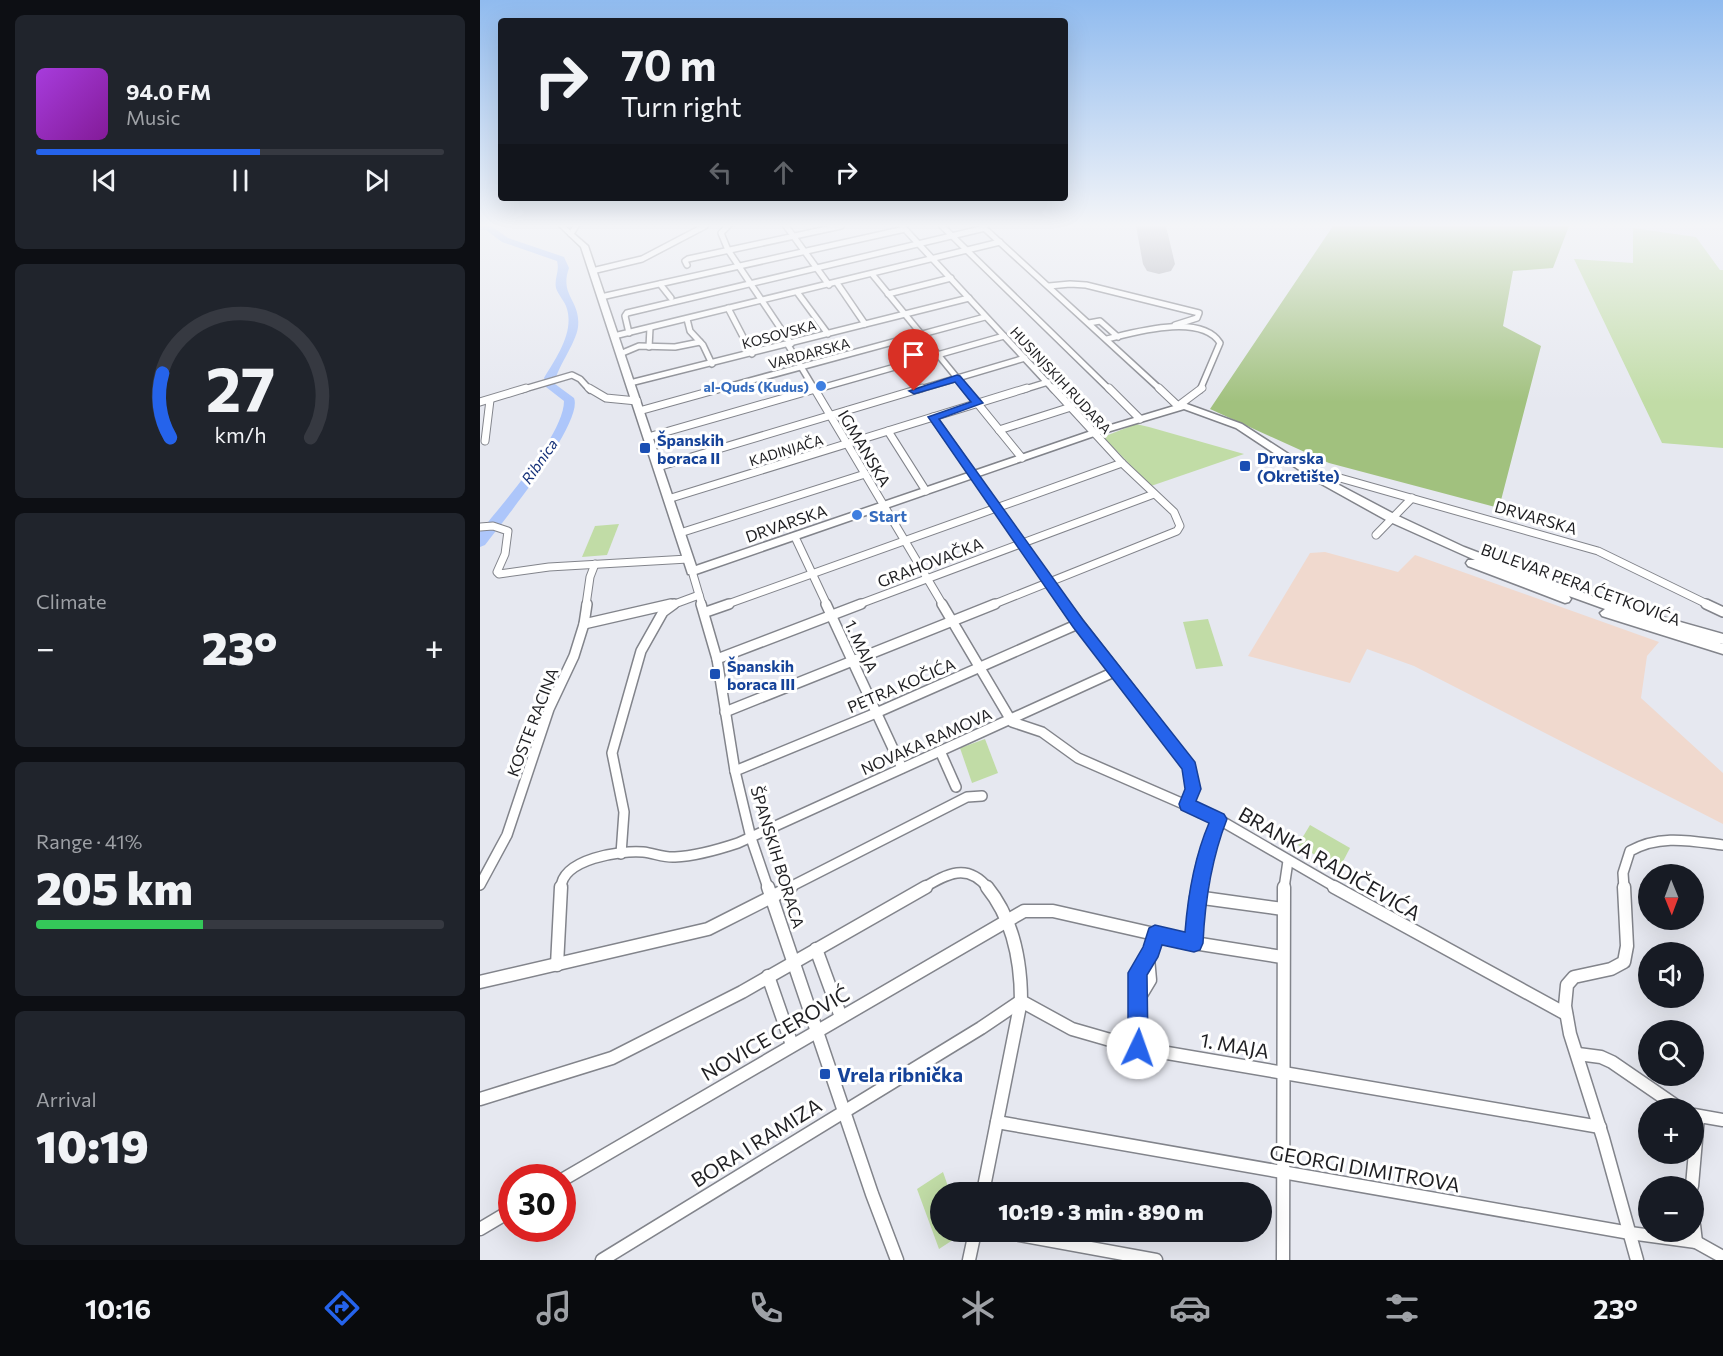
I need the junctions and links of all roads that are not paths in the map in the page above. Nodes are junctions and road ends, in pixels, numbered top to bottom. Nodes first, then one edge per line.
1 (597, 285) edge
2 (656, 285) edge
3 (661, 285) edge
4 (743, 285) edge
5 (751, 285) edge
6 (829, 285) edge
7 (838, 285) edge
8 (881, 285) edge
9 (924, 285) edge
10 (957, 285) edge
11 (1003, 285) edge
12 (1066, 285) edge
13 (1081, 285) edge
14 (1049, 286) joint
15 (797, 292) junction
16 (888, 294) junction
17 (601, 297) junction
18 (671, 298) dead end
19 (969, 298) junction
20 (762, 300) junction
21 (728, 308) junction
22 (904, 314) junction
23 (986, 317) junction
24 (687, 319) junction
25 (1089, 323) junction
26 (865, 324) junction
27 (1172, 327) junction
28 (650, 328) junction
29 (629, 333) junction
30 (828, 334) junction
31 (921, 334) junction
32 (614, 336) junction
33 (1004, 336) junction
34 (1119, 337) junction
35 (1107, 339) junction
36 (700, 342) junction
37 (789, 344) junction
38 (649, 347) junction
39 (620, 354) junction
40 (752, 354) junction
41 (938, 355) junction
42 (1025, 358) junction
43 (712, 364) junction
44 (802, 367) junction
45 (957, 378) junction
46 (1048, 382) junction
47 (630, 383) junction
48 (816, 391) junction
49 (490, 400) junction
50 (480, 402) edge
51 (977, 403) junction
52 (638, 406) junction
53 (1178, 406) junction
54 (1071, 407) junction
55 (830, 416) junction
56 (933, 417) junction
57 (1140, 419) junction
58 (999, 430) junction
59 (888, 431) junction
60 (1094, 433) junction
61 (648, 437) junction
62 (485, 441) dead end
63 (847, 444) junction
64 (1022, 458) junction
65 (1122, 463) junction
66 (658, 467) junction
67 (865, 474) junction
68 (975, 475) junction
69 (1333, 476) dead end
70 (927, 491) junction
71 (1154, 494) junction
72 (1412, 498) junction
73 (668, 499) junction
74 (884, 506) junction
75 (997, 508) junction
76 (1389, 521) junction
77 (1179, 522) joint
78 (480, 527) edge
79 (680, 533) junction
80 (1376, 535) dead end
81 (795, 537) junction
82 (905, 541) junction
83 (1021, 542) junction
84 (688, 559) junction
85 (595, 564) junction
86 (692, 572) junction
87 (813, 575) junction
88 (927, 579) junction
89 (1050, 583) junction
90 (699, 595) junction
91 (675, 603) junction
92 (706, 612) junction
93 (1723, 612) edge
94 (831, 616) junction
95 (952, 621) junction
96 (584, 624) junction
97 (1078, 624) junction
98 (1723, 639) edge
99 (1723, 648) edge
100 (717, 659) junction
101 (853, 662) junction
102 (980, 668) junction
103 (1114, 672) junction
104 (725, 712) junction
105 (876, 713) junction
106 (1010, 720) junction
107 (940, 751) junction
108 (902, 768) junction
109 (735, 771) junction
110 (956, 787) dead end
111 (982, 796) dead end
112 (1187, 804) junction
113 (1218, 819) junction
114 (751, 838) junction
115 (1723, 845) edge
116 (621, 854) junction
117 (1288, 861) junction
118 (480, 885) edge
119 (771, 897) junction
120 (1196, 897) junction
121 (1283, 909) junction
122 (1007, 921) junction
123 (1155, 934) junction
124 (1194, 943) junction
125 (816, 949) junction
126 (1282, 957) junction
127 (794, 962) junction
128 (557, 965) junction
129 (768, 976) junction
130 (480, 982) edge
131 (1021, 1000) junction
132 (1566, 1014) junction
133 (841, 1017) junction
134 (816, 1031) junction
135 (792, 1045) junction
136 (1138, 1048) junction
137 (1578, 1054) junction
138 (1284, 1074) junction
139 (1664, 1098) edge
140 (480, 1099) edge
141 (844, 1111) junction
142 (1704, 1117) edge
143 (1723, 1120) edge
144 (997, 1122) junction
145 (1600, 1127) junction
146 (576, 1172) edge
147 (1285, 1174) junction
148 (985, 1182) edge
149 (498, 1218) edge
150 (480, 1229) edge
151 (1630, 1233) junction
152 (1638, 1234) edge
153 (973, 1242) edge
154 (1058, 1242) edge
155 (1696, 1242) edge
156 (1723, 1257) edge
157 (602, 1260) edge
158 (897, 1260) edge
159 (969, 1260) edge
160 (1156, 1260) edge
161 (1283, 1260) edge
162 (1637, 1260) edge

1 - 17 main road, ŠPANSKIH BORACA
2 - 17 street
3 - 18 street
4 - 29 street
5 - 20 street, IGMANSKA
6 - 15 street
7 - 26 street
8 - 16 street
9 - 16 street
10 - 19 street, HUSINJSKIH RUDARA
11 - 57 street
12 - 14 street
13 - 27 street
14 - 25 street
15 - 20 street
15 - 30 street
16 - 22 street
17 - 32 main road, ŠPANSKIH BORACA
19 - 22 street, KOSOVSKA
19 - 23 street, HUSINJSKIH RUDARA
20 - 21 street
20 - 37 street, IGMANSKA
21 - 24 street
21 - 40 street
22 - 26 street, KOSOVSKA
22 - 31 street
23 - 31 street, VARDARSKA
23 - 33 street, HUSINJSKIH RUDARA
24 - 28 street
24 - 36 street
25 - 34 street
25 - 35 street
26 - 30 street, KOSOVSKA
27 - 34 street
27 - 53 street
28 - 29 street
28 - 38 street
29 - 32 street
30 - 37 street, KOSOVSKA
31 - 41 street
31 - 44 street, VARDARSKA
32 - 39 main road, ŠPANSKIH BORACA
33 - 41 street
33 - 42 street, HUSINJSKIH RUDARA
34 - 35 street
35 - 53 street
36 - 38 street
36 - 43 street
37 - 40 street, KOSOVSKA
37 - 44 street, IGMANSKA
38 - 39 street
39 - 47 main road, ŠPANSKIH BORACA
40 - 43 street, KOSOVSKA
41 - 45 street
41 - 48 street
42 - 45 street
42 - 46 street, HUSINJSKIH RUDARA
43 - 47 street, KOSOVSKA
44 - 48 street, IGMANSKA
44 - 52 street, VARDARSKA
45 - 51 street
45 - 55 street
46 - 51 street, KADINJAČA
46 - 54 street, HUSINJSKIH RUDARA
47 - 52 main road, ŠPANSKIH BORACA
48 - 55 street, IGMANSKA
48 - 61 street
49 - 50 street
49 - 52 street
49 - 62 street
51 - 56 street, KADINJAČA
51 - 58 street
52 - 61 main road, ŠPANSKIH BORACA
53 - 57 main road, DRVARSKA
53 - 76 main road, BULEVAR PERA ĆETKOVIĆA
54 - 58 street
54 - 60 street, HUSINJSKIH RUDARA
55 - 63 street, IGMANSKA
55 - 66 street
56 - 59 street, KADINJAČA
56 - 68 street
57 - 60 main road, DRVARSKA
58 - 64 street
59 - 63 street, KADINJAČA
59 - 70 street
60 - 64 main road, DRVARSKA
60 - 65 street, HUSINJSKIH RUDARA
61 - 66 main road, ŠPANSKIH BORACA
63 - 67 street, IGMANSKA
63 - 73 street, KADINJAČA
64 - 68 main road, DRVARSKA
65 - 71 street, HUSINJSKIH RUDARA
65 - 75 street
66 - 73 main road, ŠPANSKIH BORACA
67 - 74 street, IGMANSKA
67 - 79 street
68 - 70 main road, DRVARSKA
68 - 75 street
69 - 72 street, DRVARSKA
70 - 74 main road, DRVARSKA
71 - 77 street, HUSINJSKIH RUDARA
71 - 83 street, GRAHOVAČKA
72 - 76 street
72 - 93 street, DRVARSKA
73 - 79 main road, ŠPANSKIH BORACA
74 - 81 main road, DRVARSKA
74 - 82 street, IGMANSKA
75 - 82 street
75 - 83 street
76 - 80 street
76 - 98 main road, BULEVAR PERA ĆETKOVIĆA
76 - 99 main road, BULEVAR PERA ĆETKOVIĆA
77 - 89 street
78 - 85 street
79 - 84 main road, ŠPANSKIH BORACA
81 - 86 main road, DRVARSKA
81 - 87 street, 1. MAJA
82 - 87 street
82 - 88 street, IGMANSKA
83 - 88 street, GRAHOVAČKA
83 - 89 street
84 - 85 street
84 - 86 main road, ŠPANSKIH BORACA
85 - 96 street, KOSTE RACINA
86 - 90 street, ŠPANSKIH BORACA
87 - 92 street
87 - 94 street, 1. MAJA
88 - 94 street, GRAHOVAČKA
88 - 95 street, IGMANSKA
89 - 95 street
89 - 97 street
90 - 91 street
90 - 92 street, ŠPANSKIH BORACA
91 - 96 street
91 - 116 street
92 - 100 street, ŠPANSKIH BORACA
94 - 100 street, GRAHOVAČKA
94 - 101 street, 1. MAJA
95 - 101 street
95 - 102 street, IGMANSKA
96 - 118 street, KOSTE RACINA
97 - 102 street, PETRA KOČIĆA
97 - 103 street
100 - 104 street, ŠPANSKIH BORACA
101 - 104 street
101 - 105 street, 1. MAJA
102 - 105 street, PETRA KOČIĆA
102 - 106 street, IGMANSKA
103 - 106 street, NOVAKA RAMOVA
103 - 112 street
104 - 109 street, ŠPANSKIH BORACA
105 - 108 street, 1. MAJA
105 - 109 street, PETRA KOČIĆA
106 - 107 street, NOVAKA RAMOVA
106 - 112 street, BRANKA RADIČEVIĆA
107 - 108 street, NOVAKA RAMOVA
107 - 110 street
108 - 114 street, NOVAKA RAMOVA
109 - 114 street, ŠPANSKIH BORACA
111 - 119 street
112 - 113 street, BRANKA RADIČEVIĆA
113 - 117 street, BRANKA RADIČEVIĆA
113 - 120 street
114 - 116 street, NOVAKA RAMOVA
114 - 119 street, ŠPANSKIH BORACA
115 - 132 street
116 - 128 street, NOVAKA RAMOVA
117 - 121 street
117 - 132 street, BRANKA RADIČEVIĆA
119 - 127 street, ŠPANSKIH BORACA
119 - 128 street
120 - 121 street
120 - 124 street
121 - 126 street
122 - 123 street, NOVICE CEROVIĆ
122 - 125 street
122 - 131 street
122 - 133 street, NOVICE CEROVIĆ
123 - 124 street, NOVICE CEROVIĆ
123 - 136 street
124 - 126 street, NOVICE CEROVIĆ
125 - 127 street
125 - 133 street
126 - 138 street
127 - 129 street
127 - 134 street, ŠPANSKIH BORACA
128 - 130 street
129 - 135 street
129 - 140 street
131 - 136 street, 1. MAJA
131 - 141 street, BORA I RAMIZA
131 - 144 street
132 - 137 street
133 - 134 street, NOVICE CEROVIĆ
134 - 135 street, NOVICE CEROVIĆ
134 - 141 street, ŠPANSKIH BORACA
135 - 146 street, NOVICE CEROVIĆ
136 - 138 street, 1. MAJA
137 - 139 street
137 - 145 street
138 - 145 street, 1. MAJA
138 - 147 street
141 - 157 street, BORA I RAMIZA
141 - 158 street, ŠPANSKIH BORACA
142 - 143 street
144 - 147 street, GEORGI DIMITROVA
144 - 148 street
145 - 151 street
147 - 151 street, GEORGI DIMITROVA
147 - 161 street
149 - 150 street
151 - 152 street, GEORGI DIMITROVA
151 - 162 street
153 - 159 street
154 - 160 street
155 - 156 street, GEORGI DIMITROVA

